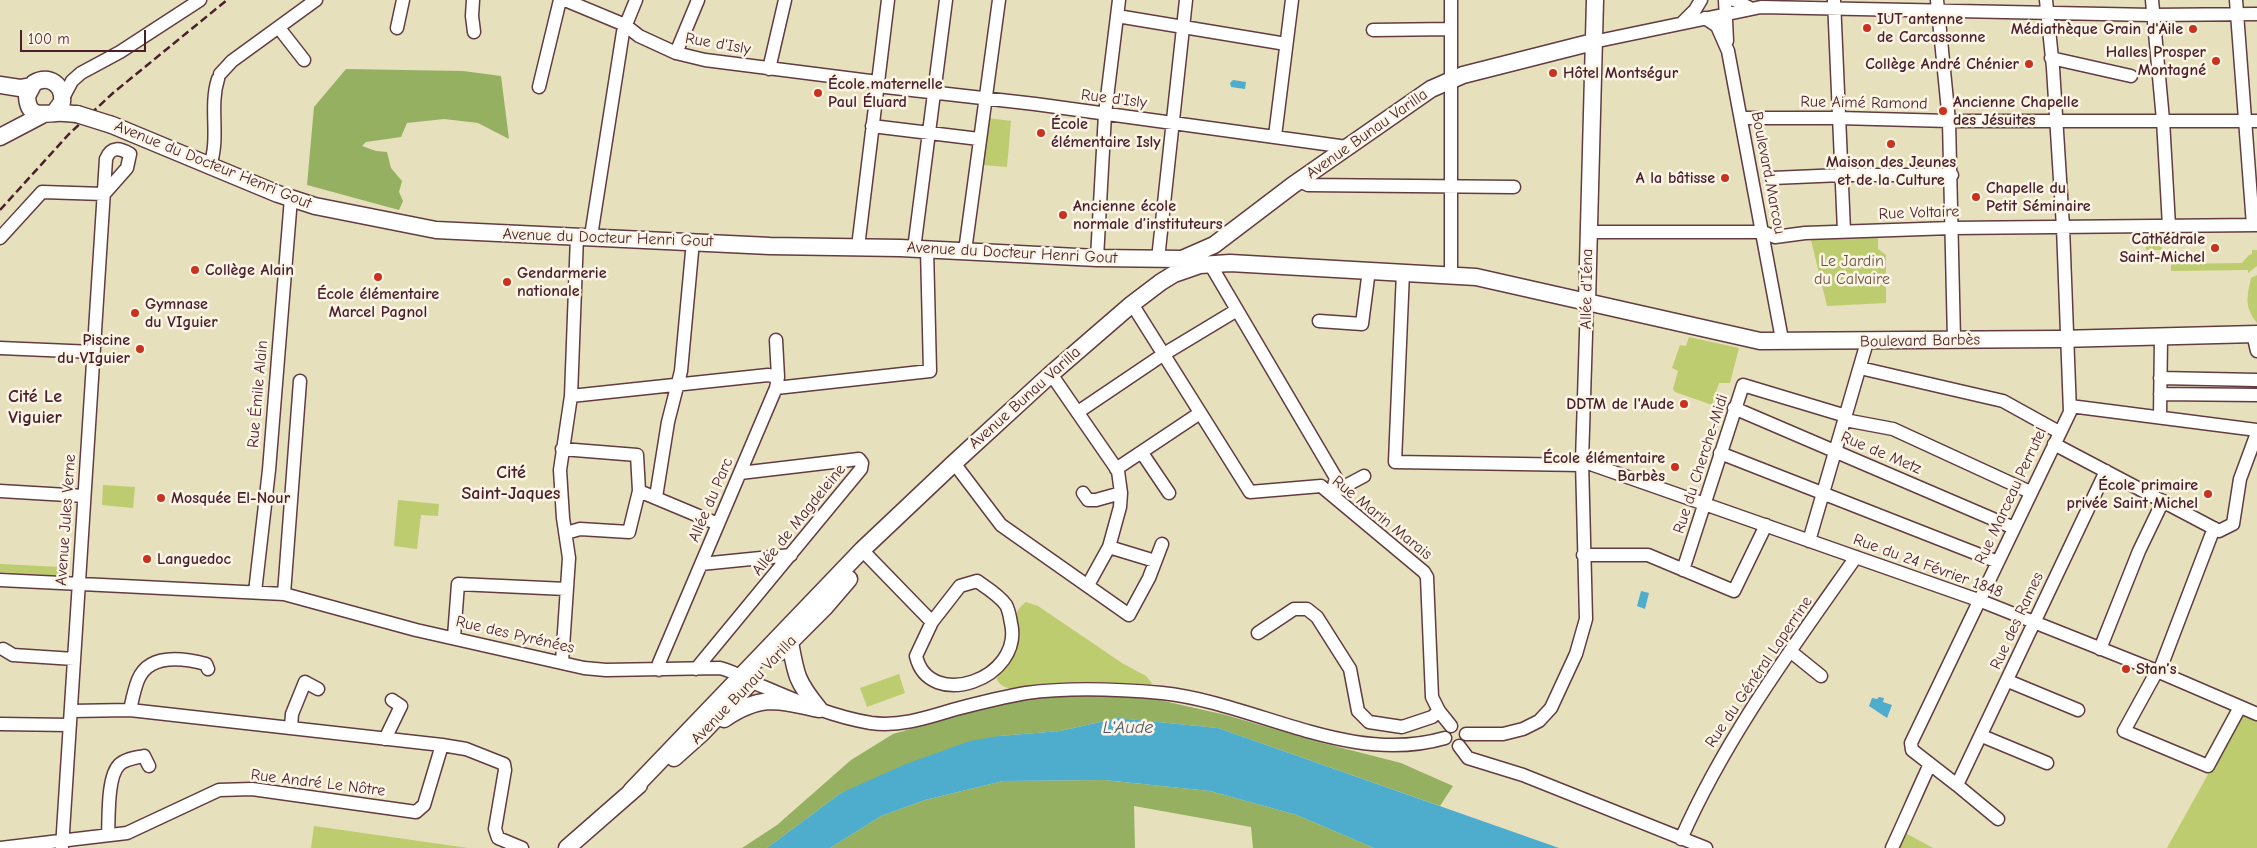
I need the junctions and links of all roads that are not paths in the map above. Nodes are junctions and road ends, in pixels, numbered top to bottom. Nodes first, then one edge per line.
1 (199, 0) edge
2 (316, 0) edge
3 (404, 0) edge
4 (473, 0) edge
5 (560, 0) edge
6 (636, 0) edge
7 (698, 0) edge
8 (785, 0) edge
9 (888, 0) edge
10 (946, 0) edge
11 (999, 0) edge
12 (1119, 0) edge
13 (1186, 0) edge
14 (1292, 0) edge
15 (1451, 0) edge
16 (1594, 0) edge
17 (1701, 0) edge
18 (1725, 0) edge
19 (1734, 0) edge
20 (2046, 0) edge
21 (2152, 0) edge
22 (2236, 0) edge
23 (572, 1) edge
24 (1834, 4) edge
25 (1938, 5) edge
26 (1750, 8) junction
27 (1726, 13) junction
28 (2046, 13) junction
29 (2257, 14) edge
30 (2152, 15) junction
31 (2237, 15) junction
32 (1117, 16) junction
33 (1705, 18) junction
34 (1682, 23) junction
35 (625, 25) junction
36 (1183, 27) junction
37 (279, 28) junction
38 (397, 28) dead end
39 (1451, 29) junction
40 (1373, 30) dead end
41 (474, 32) dead end
42 (1593, 42) junction
43 (1286, 44) junction
44 (1728, 51) junction
45 (676, 53) junction
46 (2051, 58) junction
47 (304, 60) dead end
48 (769, 69) junction
49 (81, 73) junction
50 (2131, 76) dead end
51 (1452, 78) junction
52 (51, 81) junction
53 (877, 84) junction
54 (0, 85) edge
55 (31, 86) junction
56 (539, 87) dead end
57 (934, 92) junction
58 (986, 98) junction
59 (55, 107) junction
60 (1105, 114) junction
61 (1741, 118) junction
62 (1839, 118) junction
63 (2162, 120) junction
64 (1949, 121) junction
65 (2057, 121) junction
66 (2250, 121) edge
67 (1173, 122) junction
68 (872, 126) junction
69 (929, 134) junction
70 (0, 136) edge
71 (1275, 136) junction
72 (980, 139) junction
73 (1347, 147) junction
74 (210, 166) junction
75 (1842, 175) junction
76 (1952, 175) junction
77 (1772, 178) dead end
78 (1298, 181) junction
79 (1451, 186) junction
80 (1514, 187) dead end
81 (291, 198) junction
82 (2255, 225) edge
83 (2169, 226) junction
84 (2063, 227) junction
85 (1952, 228) junction
86 (1844, 231) junction
87 (1588, 232) junction
88 (1763, 232) junction
89 (584, 236) junction
90 (0, 238) edge
91 (693, 241) junction
92 (1214, 245) junction
93 (858, 247) junction
94 (920, 249) junction
95 (965, 251) junction
96 (1097, 258) junction
97 (1158, 259) junction
98 (1214, 263) junction
99 (1369, 270) junction
100 (1176, 271) junction
101 (1403, 272) junction
102 (1451, 274) junction
103 (1586, 302) junction
104 (1132, 304) junction
105 (1236, 310) junction
106 (1319, 322) dead end
107 (2255, 334) edge
108 (2161, 337) junction
109 (2068, 339) junction
110 (776, 340) dead end
111 (1954, 340) junction
112 (1777, 341) junction
113 (1868, 342) junction
114 (0, 348) edge
115 (2257, 351) edge
116 (93, 352) junction
117 (1164, 354) junction
118 (1860, 368) junction
119 (1051, 374) junction
120 (2160, 378) junction
121 (2257, 380) edge
122 (300, 381) dead end
123 (777, 382) junction
124 (677, 383) junction
125 (2160, 394) junction
126 (2257, 395) edge
127 (571, 396) junction
128 (2070, 406) junction
129 (1734, 408) junction
130 (1078, 412) junction
131 (1200, 414) junction
132 (2160, 417) junction
133 (1846, 418) junction
134 (2257, 432) edge
135 (2056, 438) junction
136 (562, 449) junction
137 (1836, 451) junction
138 (1142, 453) junction
139 (1720, 453) junction
140 (954, 463) junction
141 (1582, 463) junction
142 (1116, 469) junction
143 (2106, 471) junction
144 (740, 473) junction
145 (1364, 476) dead end
146 (0, 491) edge
147 (638, 491) junction
148 (2030, 492) junction
149 (1083, 493) dead end
150 (1121, 493) junction
151 (1169, 493) dead end
152 (1332, 493) junction
153 (1822, 494) junction
154 (84, 496) junction
155 (656, 497) junction
156 (2162, 501) junction
157 (1706, 504) junction
158 (718, 524) junction
159 (1766, 525) junction
160 (2014, 528) junction
161 (2216, 530) junction
162 (566, 532) junction
163 (1809, 540) junction
164 (1162, 544) dead end
165 (1109, 547) junction
166 (865, 553) junction
167 (792, 555) junction
168 (1583, 555) junction
169 (1856, 557) junction
170 (1155, 562) junction
171 (1998, 562) junction
172 (701, 564) junction
173 (1684, 570) junction
174 (0, 580) edge
175 (78, 585) junction
176 (1088, 585) junction
177 (566, 589) junction
178 (255, 592) junction
179 (284, 594) junction
180 (1981, 601) junction
181 (932, 622) junction
182 (2034, 623) junction
183 (1258, 633) dead end
184 (454, 638) junction
185 (790, 642) junction
186 (3, 649) dead end
187 (2100, 649) junction
188 (1790, 651) junction
189 (74, 659) junction
190 (562, 662) junction
191 (208, 669) dead end
192 (696, 669) junction
193 (659, 670) junction
194 (2158, 671) junction
195 (1821, 676) dead end
196 (747, 679) junction
197 (2008, 681) junction
198 (318, 689) dead end
199 (392, 700) dead end
200 (2240, 707) junction
201 (818, 709) junction
202 (130, 710) junction
203 (2078, 710) dead end
204 (71, 711) junction
205 (1439, 711) junction
206 (2257, 714) edge
207 (0, 724) edge
208 (70, 726) junction
209 (1451, 726) junction
210 (291, 727) junction
211 (702, 733) junction
212 (1466, 734) junction
213 (1982, 736) junction
214 (386, 738) junction
215 (1445, 738) junction
216 (442, 745) junction
217 (1460, 746) junction
218 (2047, 763) dead end
219 (1930, 764) junction
220 (149, 766) dead end
221 (1958, 785) junction
222 (631, 791) junction
223 (1998, 819) dead end
224 (108, 835) junction
225 (1681, 839) junction
226 (63, 844) edge
227 (0, 848) edge
228 (522, 848) edge
229 (567, 848) edge
230 (1706, 848) edge
231 (1892, 848) edge

1 - 49 street
2 - 37 street
3 - 38 street
4 - 41 street
5 - 56 street
6 - 35 street
7 - 45 street
8 - 48 street
9 - 53 street
10 - 57 street
11 - 58 street
12 - 32 street
13 - 36 street
14 - 43 street
15 - 39 street
16 - 42 main road, Allée d'Iéna
17 - 34 street
18 - 27 street
19 - 26 street
20 - 28 street, Rue Marceau Perrutel
21 - 30 street
22 - 31 street
23 - 35 street, Rue d'Isly
24 - 25 street
24 - 26 street
24 - 62 street
25 - 28 street
25 - 64 street
26 - 27 street
27 - 33 street
27 - 44 street
28 - 30 street
28 - 46 street, Rue Marceau Perrutel
29 - 31 street
30 - 31 street
30 - 63 street
31 - 66 street
32 - 36 street
32 - 60 street
33 - 34 street
33 - 44 street, Boulevard Marcou
34 - 42 street
35 - 45 street, Rue d'Isly
35 - 89 street
36 - 43 street
36 - 67 street
37 - 47 street
37 - 74 street
39 - 40 street
39 - 51 street
42 - 51 main road, Avenue Bunau Varilla
42 - 87 main road, Allée d'Iéna
43 - 71 street
44 - 61 street, Boulevard Marcou
45 - 48 street, Rue d'Isly
46 - 50 street
46 - 65 street, Rue Marceau Perrutel
48 - 53 street, Rue d'Isly
49 - 52 street
49 - 59 street
51 - 73 main road, Avenue Bunau Varilla
51 - 79 street
52 - 55 main road
52 - 59 main road
53 - 57 street, Rue d'Isly
53 - 68 street
54 - 55 main road
55 - 59 main road
57 - 58 street, Rue d'Isly
57 - 69 street
58 - 60 street, Rue d'Isly
58 - 72 street
59 - 70 main road
59 - 74 main road, Avenue du Docteur Henri Gout, bridge
60 - 67 street, Rue d'Isly
60 - 96 street
61 - 62 street, Rue Aimé Ramond
61 - 88 street, Boulevard Marcou
62 - 64 street, Rue Aimé Ramond
62 - 75 street
63 - 65 street, Rue Aimé Ramond
63 - 66 street, Rue Aimé Ramond
63 - 83 street
64 - 65 street, Rue Aimé Ramond
64 - 76 street
65 - 84 street, Rue Marceau Perrutel
66 - 82 street
67 - 71 street, Rue d'Isly
67 - 97 street
68 - 69 street
68 - 93 street
69 - 72 street
69 - 94 street
71 - 73 street, Rue d'Isly
72 - 95 street
73 - 78 main road, Avenue Bunau Varilla
74 - 81 main road, Avenue du Docteur Henri Gout
75 - 76 street
75 - 77 street
75 - 86 street
76 - 85 street
78 - 79 street
78 - 92 main road, Avenue Bunau Varilla
79 - 80 street
79 - 102 street
81 - 89 main road, Avenue du Docteur Henri Gout
81 - 178 street, Rue Émile Alain
82 - 83 street, Rue Voltaire
83 - 84 street, Rue Voltaire
84 - 85 street, Rue Voltaire
84 - 109 street, Rue Marceau Perrutel
85 - 86 street, Rue Voltaire
85 - 111 street
86 - 88 street, Rue Voltaire
87 - 88 street, Rue Voltaire
87 - 103 main road, Allée d'Iéna
88 - 112 street, Boulevard Marcou
89 - 91 main road, Avenue du Docteur Henri Gout
89 - 127 street
90 - 116 street, Avenue Jules Verne
91 - 93 main road, Avenue du Docteur Henri Gout
91 - 124 street
92 - 98 main road
92 - 100 main road, Avenue Bunau Varilla
93 - 94 main road, Avenue du Docteur Henri Gout
94 - 95 main road, Avenue du Docteur Henri Gout
94 - 123 street
95 - 96 main road, Avenue du Docteur Henri Gout
96 - 97 main road, Avenue du Docteur Henri Gout
97 - 100 main road
97 - 100 main road, Avenue Bunau Varilla
98 - 99 main road
98 - 100 main road
98 - 105 street
99 - 101 main road
99 - 106 street
100 - 104 main road, Avenue Bunau Varilla
101 - 102 main road
101 - 141 street, Rue du 24 Février 1848
102 - 103 main road
103 - 112 main road, Boulevard Barbès
103 - 141 street, Allée d'Iéna
104 - 117 street
104 - 119 main road, Avenue Bunau Varilla
105 - 117 street
105 - 152 street
107 - 108 main road, Boulevard Barbès
107 - 115 street
108 - 109 main road, Boulevard Barbès
108 - 120 street
109 - 111 main road, Boulevard Barbès
109 - 128 street, Rue Marceau Perrutel
110 - 123 street, Allée du Parc
111 - 113 main road, Boulevard Barbès
112 - 113 main road, Boulevard Barbès
113 - 118 street
114 - 116 street
116 - 154 street, Avenue Jules Verne
117 - 130 street
117 - 131 street
118 - 133 street
118 - 135 street
119 - 130 street
119 - 140 main road, Avenue Bunau Varilla
120 - 121 street
120 - 125 street
122 - 179 street
123 - 124 street
123 - 144 street, Allée du Parc
124 - 127 street
124 - 155 street
125 - 126 street
125 - 132 street
127 - 136 street
128 - 132 street
128 - 135 street, Rue Marceau Perrutel
129 - 133 street, Rue du Cherche-Midi
129 - 137 street, Rue de Metz
129 - 139 street, Rue du Cherche-Midi
130 - 142 street
131 - 138 street
131 - 152 street, Rue Marin Marais
132 - 134 street
133 - 137 street
133 - 148 street
134 - 161 street
135 - 143 street
135 - 148 street, Rue Marceau Perrutel
136 - 147 street
136 - 162 street
137 - 153 street
137 - 160 street, Rue de Metz
138 - 142 street
138 - 151 street
139 - 153 street
139 - 157 street, Rue du Cherche-Midi
140 - 166 main road, Avenue Bunau Varilla
140 - 176 street
141 - 157 street, Rue du 24 Février 1848
141 - 168 street, Allée d'Iéna
142 - 150 street
143 - 156 street
143 - 182 street, Rue des Rames
144 - 158 street, Allée du Parc
144 - 167 street, Allée de Magdeleine
145 - 152 street
146 - 154 street
147 - 155 street
147 - 162 street
148 - 160 street, Rue Marceau Perrutel
149 - 150 street
150 - 165 street
152 - 205 street, Rue Marin Marais
153 - 163 street
153 - 171 street
154 - 175 street, Avenue Jules Verne
155 - 158 street
156 - 161 street
156 - 187 street
157 - 159 street, Rue du 24 Février 1848
157 - 173 street, Rue du Cherche-Midi
158 - 172 street, Allée du Parc
159 - 163 street, Rue du 24 Février 1848
159 - 173 street
160 - 171 street, Rue Marceau Perrutel
161 - 194 street
162 - 177 street
163 - 169 street, Rue du 24 Février 1848
164 - 170 street
165 - 170 street
165 - 176 street
166 - 181 street
166 - 185 main road, Avenue Bunau Varilla
166 - 196 main road, Avenue Bunau Varilla
167 - 172 street
167 - 192 street, Allée de Magdeleine
168 - 173 street
168 - 212 street, Allée d'Iéna
169 - 180 street, Rue du 24 Février 1848
169 - 188 street, Rue du Général Laperrine
170 - 176 street
171 - 180 street, Rue Marceau Perrutel
172 - 193 street, Allée du Parc
174 - 175 street, Rue des Pyrénées
175 - 178 street, Rue des Pyrénées
175 - 189 street, Avenue Jules Verne
177 - 184 street
177 - 190 street
178 - 179 street, Rue des Pyrénées
179 - 184 street, Rue des Pyrénées
180 - 182 street, Rue du 24 Février 1848
180 - 219 street, Rue Marceau Perrutel
181 - 181 street
182 - 187 street, Rue du 24 Février 1848
182 - 197 street, Rue des Rames
183 - 205 street
184 - 190 street, Rue des Pyrénées
185 - 196 main road, Avenue Bunau Varilla
185 - 201 main road
186 - 189 street
187 - 194 street, Rue du 24 Février 1848
188 - 195 street
188 - 225 street, Rue du Général Laperrine
189 - 204 street, Avenue Jules Verne
190 - 193 street, Rue des Pyrénées
191 - 202 street
192 - 193 street, Rue des Pyrénées
192 - 196 street, Rue des Pyrénées
194 - 200 street, Rue du 24 Février 1848
194 - 200 street
196 - 201 street, Rue des Pyrénées
196 - 211 main road, Avenue Bunau Varilla
196 - 222 main road, Avenue Bunau Varilla
197 - 203 street
197 - 213 street, Rue des Rames
198 - 210 street
199 - 214 street
200 - 206 street, Rue du 24 Février 1848
201 - 211 main road
201 - 215 street, Rue des Pyrénées
202 - 204 street
202 - 210 street
204 - 208 street, Avenue Jules Verne
205 - 209 street, Rue Marin Marais
207 - 208 street
208 - 226 street, Avenue Jules Verne
209 - 212 street
209 - 215 street
210 - 214 street
211 - 222 main road, Avenue Bunau Varilla
212 - 217 street
213 - 218 street
213 - 221 street, Rue des Rames
214 - 216 street
215 - 217 street
216 - 224 street, Rue André Le Nôtre
216 - 228 street
217 - 225 street
219 - 221 street, Rue Marceau Perrutel
219 - 231 street
220 - 224 street
221 - 223 street, Rue Marceau Perrutel
222 - 229 main road, Avenue Bunau Varilla
224 - 226 street, Rue André Le Nôtre
225 - 230 street
226 - 227 street, Rue André Le Nôtre

